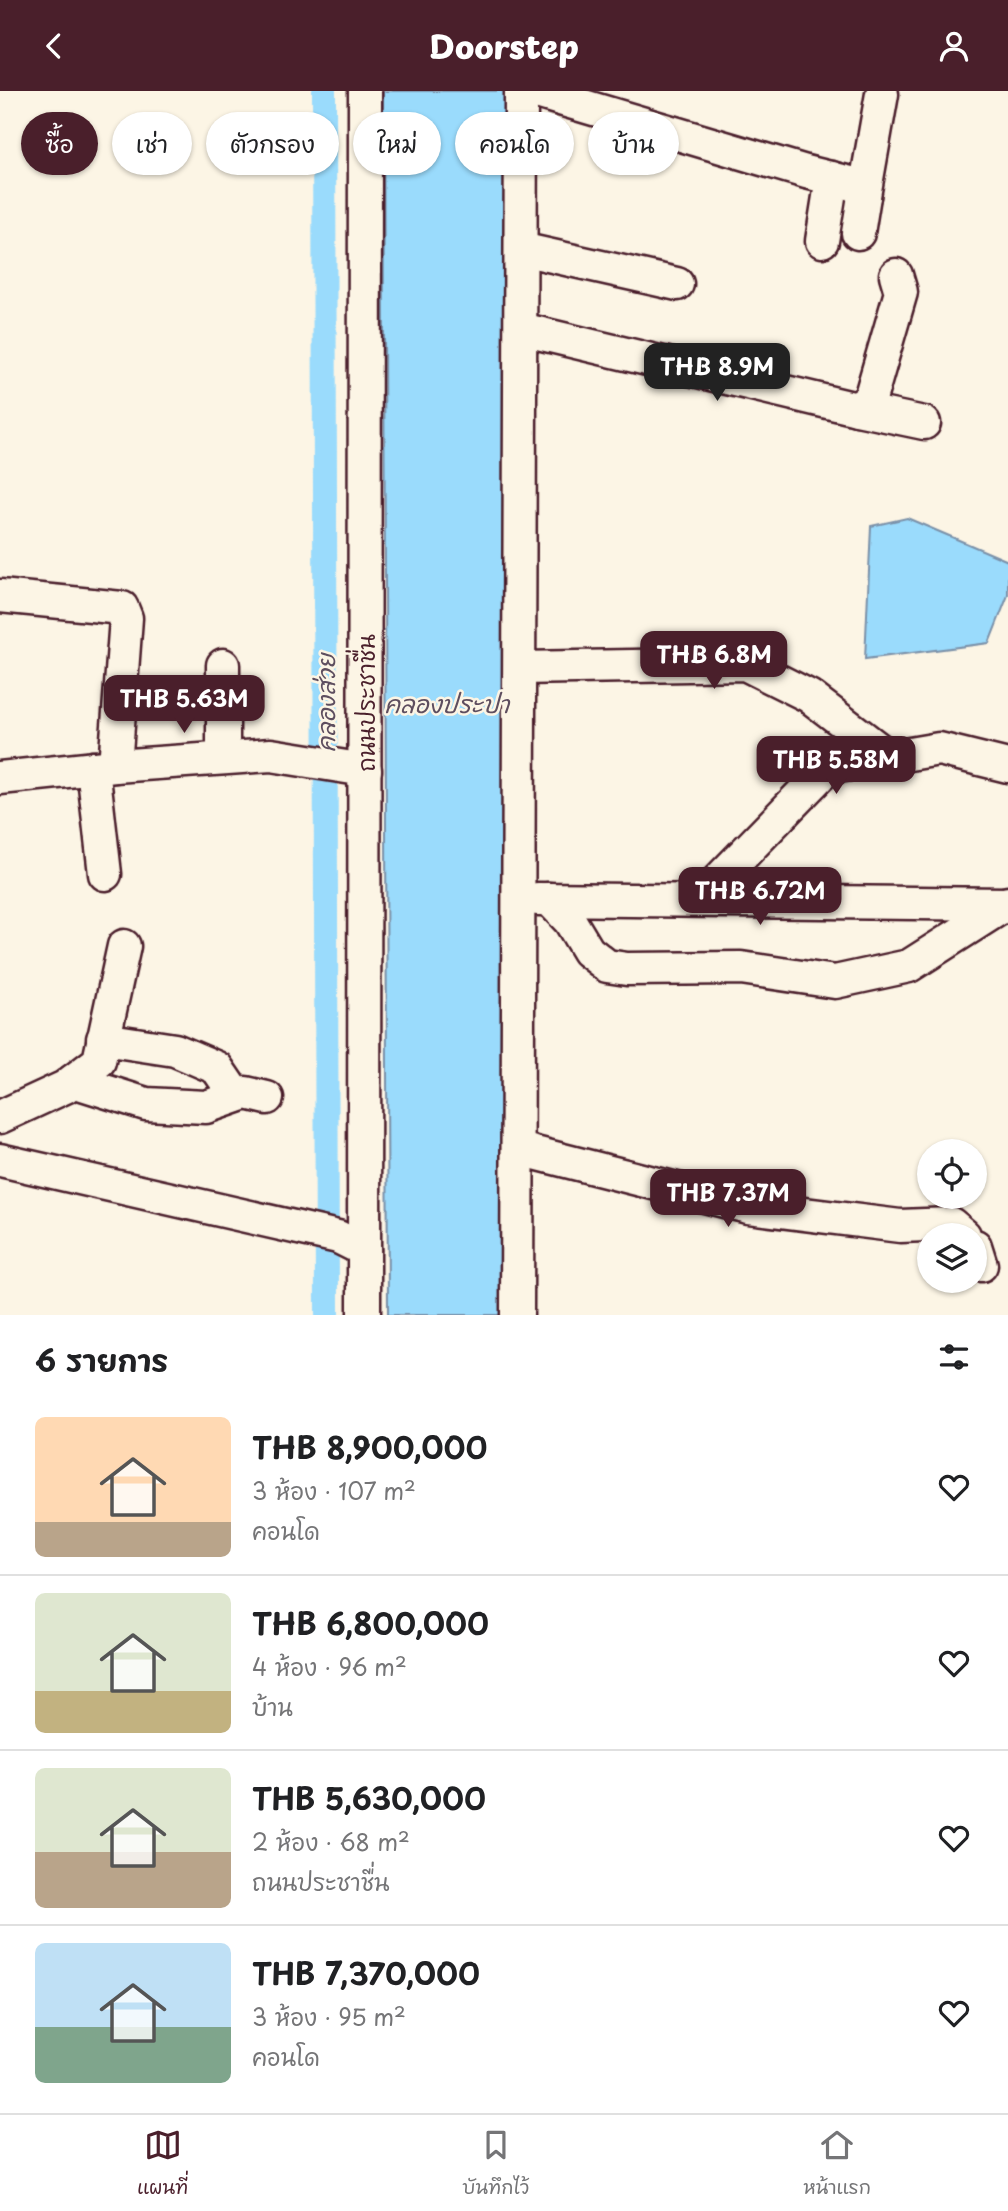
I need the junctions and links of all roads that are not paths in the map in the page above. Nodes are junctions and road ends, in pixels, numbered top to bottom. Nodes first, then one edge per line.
1 (365, 91) edge
2 (521, 91) edge
3 (533, 91) edge
4 (882, 95) dead end
5 (832, 178) junction
6 (864, 197) junction
7 (859, 233) dead end
8 (822, 241) dead end
9 (521, 249) junction
10 (896, 275) dead end
11 (677, 284) dead end
12 (521, 329) junction
13 (857, 409) junction
14 (924, 423) dead end
15 (0, 596) edge
16 (223, 665) dead end
17 (520, 668) junction
18 (223, 758) junction
19 (891, 759) junction
20 (1008, 766) edge
21 (104, 767) junction
22 (365, 770) junction
23 (0, 778) edge
24 (106, 874) dead end
25 (534, 899) junction
26 (699, 900) junction
27 (1007, 903) edge
28 (124, 946) dead end
29 (103, 1039) junction
30 (73, 1081) junction
31 (0, 1117) edge
32 (519, 1149) junction
33 (0, 1160) edge
34 (917, 1225) edge
35 (351, 1243) junction
36 (365, 1315) edge
37 (517, 1315) edge

1 - 22 street, ถนนประชาชื่น
2 - 9 street
3 - 5 street
4 - 6 street
5 - 6 street
5 - 8 street
6 - 7 street
9 - 11 street
9 - 12 street
10 - 13 street
12 - 13 street
12 - 17 street
13 - 14 street
15 - 21 street
16 - 18 street
17 - 19 street
17 - 25 street
18 - 21 street
18 - 22 street
19 - 20 street
19 - 26 street
21 - 23 street
21 - 24 street
22 - 35 street, ถนนประชาชื่น
25 - 26 street
25 - 27 street
25 - 32 street
26 - 27 street
28 - 29 street
29 - 30 street
29 - 30 street
30 - 31 street
32 - 34 street
32 - 37 street
33 - 35 street
35 - 36 street, ถนนประชาชื่น

